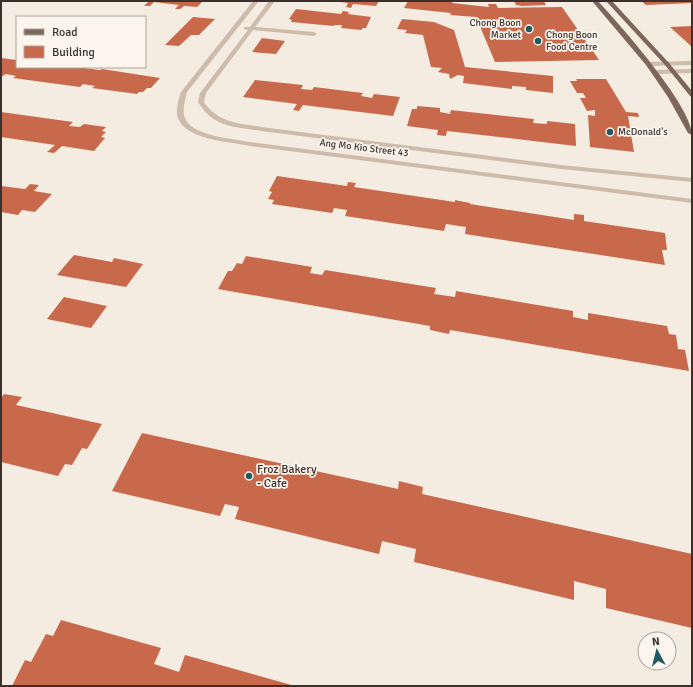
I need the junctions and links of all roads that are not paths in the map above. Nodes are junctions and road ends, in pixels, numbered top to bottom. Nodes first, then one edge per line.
1 (256, 1) edge
2 (272, 1) edge
3 (595, 1) edge
4 (609, 1) edge
5 (236, 27) junction
6 (249, 29) junction
7 (314, 34) dead end
8 (208, 64) junction
9 (650, 64) junction
10 (667, 64) junction
11 (692, 64) edge
12 (222, 65) junction
13 (692, 71) edge
14 (656, 72) junction
15 (674, 72) junction
16 (692, 95) edge
17 (692, 133) edge
18 (692, 180) edge
19 (692, 201) edge

1 - 5 street, Ang Mo Kio Street 43
2 - 6 street, Ang Mo Kio Street 43
3 - 9 main road
4 - 10 main road
5 - 6 street
5 - 8 street, Ang Mo Kio Street 43
6 - 7 street
6 - 12 street, Ang Mo Kio Street 43
8 - 12 street
8 - 19 street, Ang Mo Kio Street 43
9 - 10 street
9 - 14 main road
10 - 11 street
10 - 15 main road
12 - 18 street, Ang Mo Kio Street 43
13 - 15 street
14 - 15 street
14 - 17 main road
15 - 16 main road

